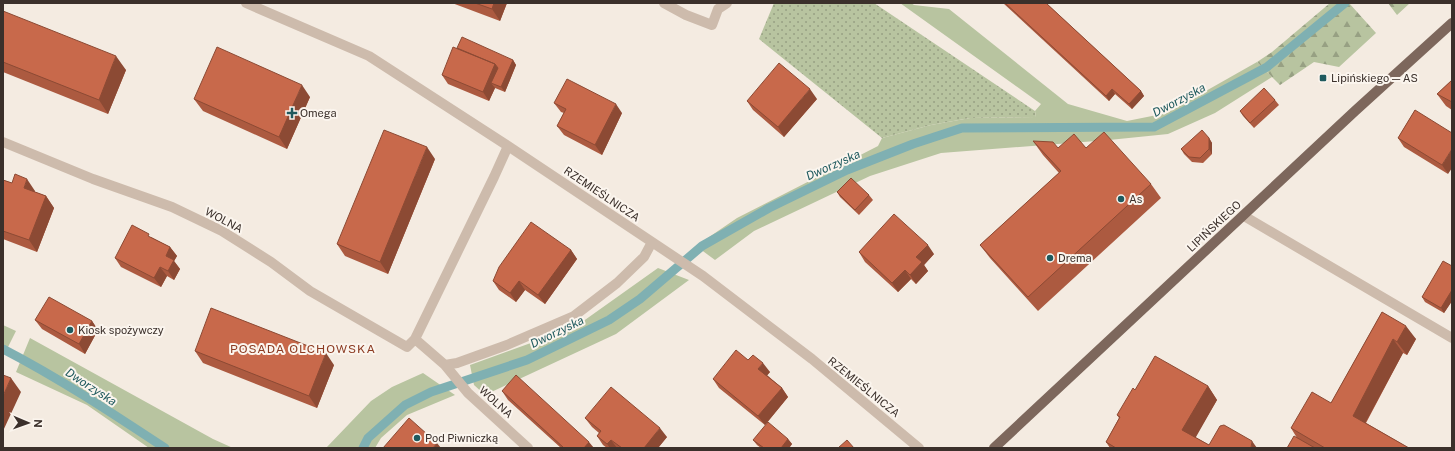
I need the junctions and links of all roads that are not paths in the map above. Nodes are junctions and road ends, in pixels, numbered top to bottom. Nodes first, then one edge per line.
1 (246, 3) edge
2 (664, 3) edge
3 (727, 3) edge
4 (1452, 24) edge
5 (3, 142) edge
6 (508, 146) junction
7 (1244, 216) junction
8 (652, 242) junction
9 (1452, 338) edge
10 (415, 339) junction
11 (447, 368) junction
12 (528, 448) edge
13 (919, 448) edge
14 (994, 448) edge

1 - 6 street, RZEMIEŚLNICZA
2 - 3 street
4 - 7 main road, LIPIŃSKIEGO
5 - 10 street, WOLNA
6 - 8 street, RZEMIEŚLNICZA
6 - 10 street
7 - 9 street
7 - 14 main road, LIPIŃSKIEGO
8 - 11 street
8 - 13 street, RZEMIEŚLNICZA
10 - 11 street, WOLNA
11 - 12 street, WOLNA

